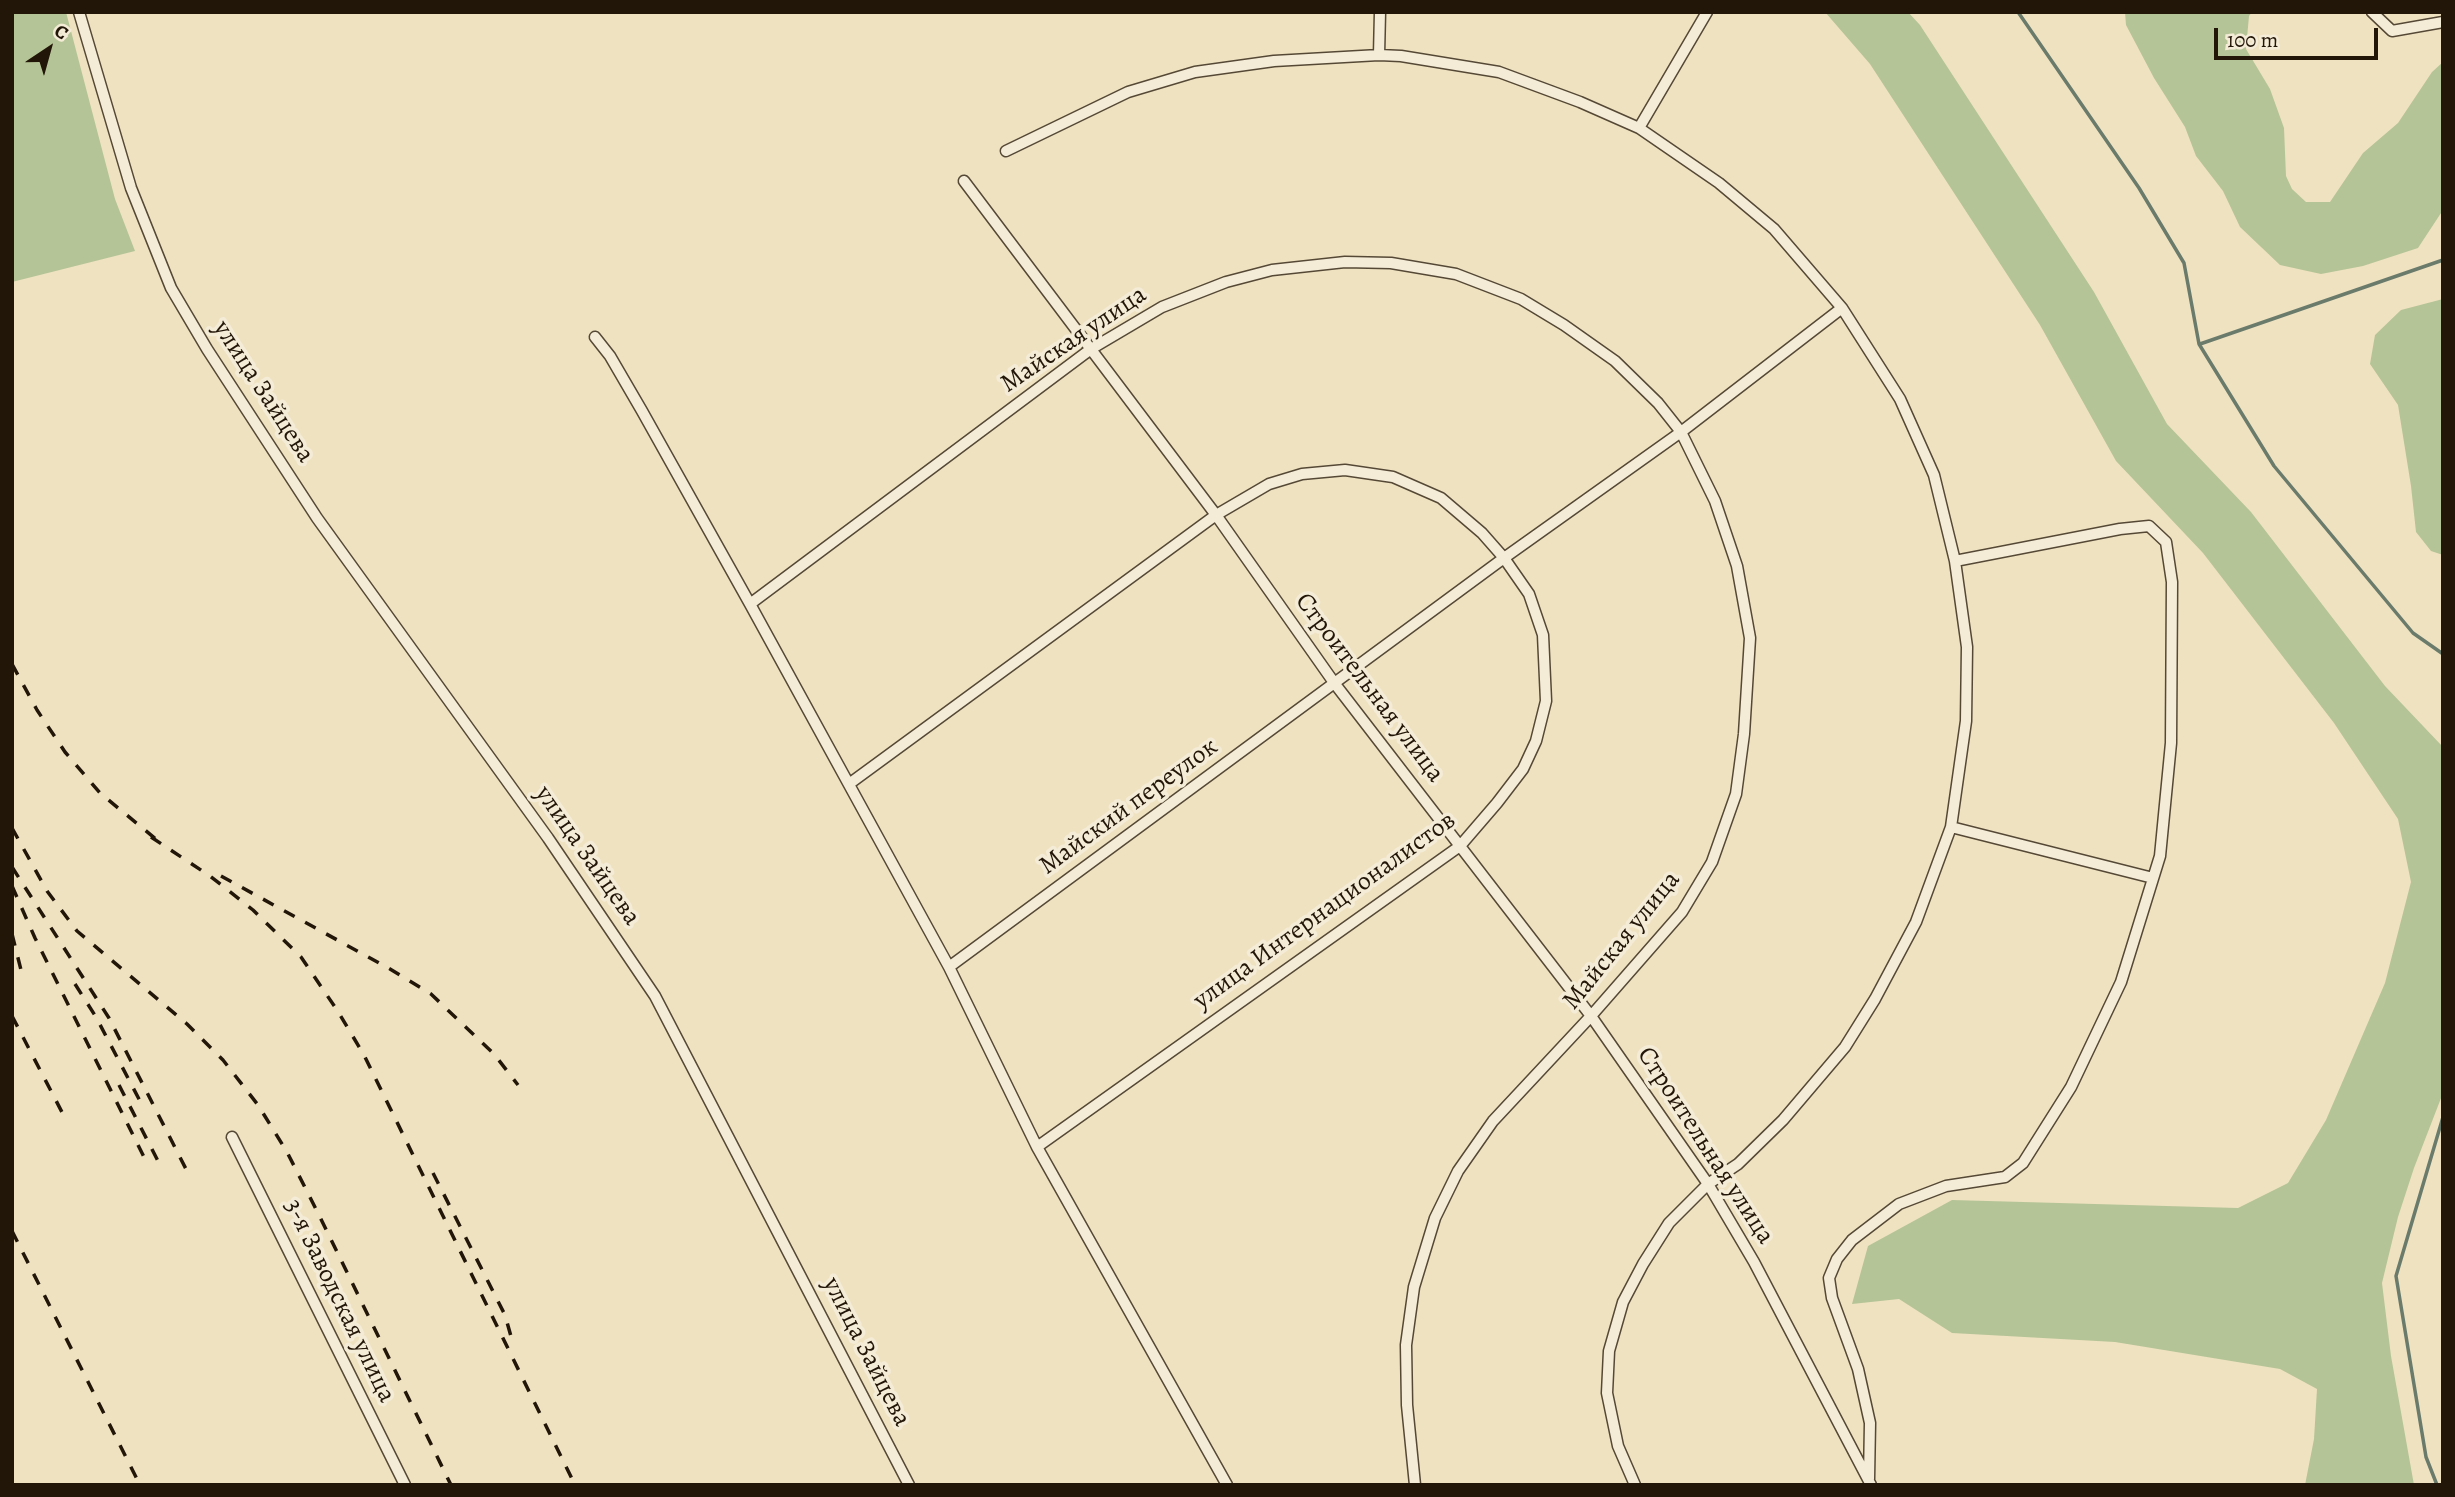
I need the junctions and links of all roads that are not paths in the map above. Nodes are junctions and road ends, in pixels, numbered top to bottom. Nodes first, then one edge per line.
1 (79, 12) edge
2 (1381, 12) edge
3 (1707, 12) edge
4 (2372, 12) edge
5 (2443, 22) edge
6 (1378, 55) junction
7 (1639, 128) junction
8 (1006, 151) dead end
9 (964, 181) dead end
10 (1842, 308) junction
11 (595, 337) dead end
12 (1091, 349) junction
13 (1681, 432) junction
14 (1216, 515) junction
15 (1504, 558) junction
16 (1955, 561) junction
17 (750, 604) junction
18 (1335, 684) junction
19 (849, 785) junction
20 (1951, 827) junction
21 (1460, 846) junction
22 (2153, 878) junction
23 (949, 967) junction
24 (1591, 1016) junction
25 (232, 1137) dead end
26 (1037, 1147) junction
27 (1708, 1184) junction
28 (1870, 1483) edge
29 (405, 1485) edge
30 (909, 1485) edge
31 (1227, 1485) edge
32 (1415, 1485) edge
33 (1635, 1485) edge

1 - 30 street, улица Зайцева
2 - 6 street
3 - 7 street
4 - 5 street
6 - 7 street
6 - 8 street
7 - 10 street
9 - 12 street, Строительная улица
10 - 13 street, Майский переулок
10 - 16 street
11 - 17 street
12 - 13 street, Майская улица
12 - 14 street, Строительная улица
12 - 17 street, Майская улица
13 - 15 street, Майский переулок
13 - 24 street, Майская улица
14 - 15 street, улица Интернационалистов
14 - 18 street, Строительная улица
14 - 19 street, улица Интернационалистов
15 - 18 street, Майский переулок
15 - 21 street, улица Интернационалистов
16 - 20 street
16 - 22 street
17 - 19 street
18 - 21 street, Строительная улица
18 - 23 street, Майский переулок
19 - 23 street
20 - 22 street
20 - 27 street
21 - 24 street, Строительная улица
21 - 26 street, улица Интернационалистов
22 - 28 street
23 - 26 street
24 - 27 street, Строительная улица
24 - 32 street, Майская улица
25 - 29 street, 3-я Заводская улица
26 - 31 street
27 - 28 street, Строительная улица
27 - 33 street

